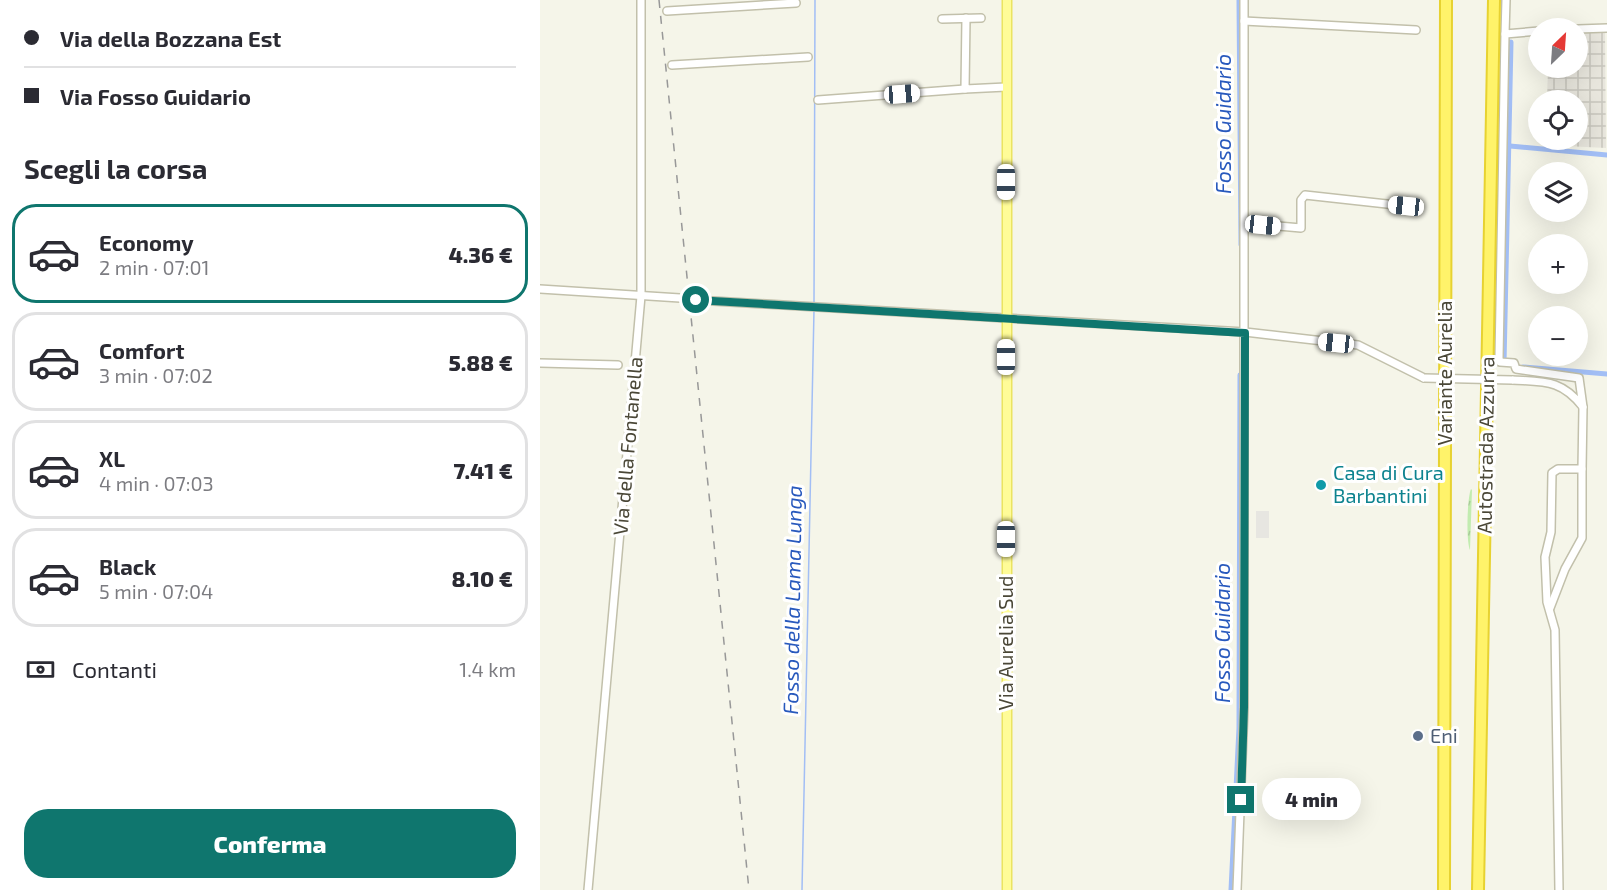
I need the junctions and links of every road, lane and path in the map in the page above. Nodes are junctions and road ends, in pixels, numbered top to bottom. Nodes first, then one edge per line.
1 (640, 0) edge
2 (1007, 0) edge
3 (1244, 0) edge
4 (1446, 0) edge
5 (1452, 0) edge
6 (1487, 0) edge
7 (1494, 0) edge
8 (1506, 0) edge
9 (796, 3) dead end
10 (667, 11) dead end
11 (966, 18) junction
12 (981, 18) dead end
13 (942, 19) dead end
14 (1244, 21) junction
15 (1588, 28) edge
16 (1607, 28) edge
17 (1416, 30) dead end
18 (1528, 32) edge
19 (1505, 34) junction
20 (808, 57) dead end
21 (672, 65) dead end
22 (1006, 87) junction
23 (965, 89) junction
24 (818, 100) dead end
25 (1406, 206) dead end
26 (1245, 224) junction
27 (540, 289) edge
28 (641, 296) junction
29 (680, 298) dead end
30 (696, 300) dead end
31 (1006, 317) junction
32 (1245, 333) junction
33 (540, 363) edge
34 (618, 365) dead end
35 (1583, 407) junction
36 (1582, 469) junction
37 (1550, 608) junction
38 (588, 890) edge
39 (1007, 890) edge
40 (1237, 890) edge
41 (1444, 890) edge
42 (1449, 890) edge
43 (1471, 890) edge
44 (1478, 890) edge
45 (1559, 890) edge

1 - 28 street, Via della Fontanella
2 - 22 main road, Via Aurelia Sud
3 - 14 street
4 - 41 highway, Variante Aurelia
5 - 42 highway, Variante Aurelia
6 - 43 highway, Autostrada Azzurra
7 - 44 highway, Autostrada Azzurra
8 - 19 street
9 - 10 street
11 - 12 street
11 - 13 street
11 - 23 street
14 - 17 street
14 - 26 street
15 - 16 street
18 - 19 street
19 - 35 street
20 - 21 street
22 - 23 street
22 - 31 main road, Via Aurelia Sud
23 - 24 street
25 - 26 street
26 - 32 street
27 - 28 street
28 - 29 street
28 - 38 street, Via della Fontanella
30 - 31 street
31 - 32 street
31 - 39 main road, Via Aurelia Sud
32 - 35 street, bridge
32 - 40 street
33 - 34 street
35 - 36 street
36 - 37 street
36 - 37 street
37 - 45 street

